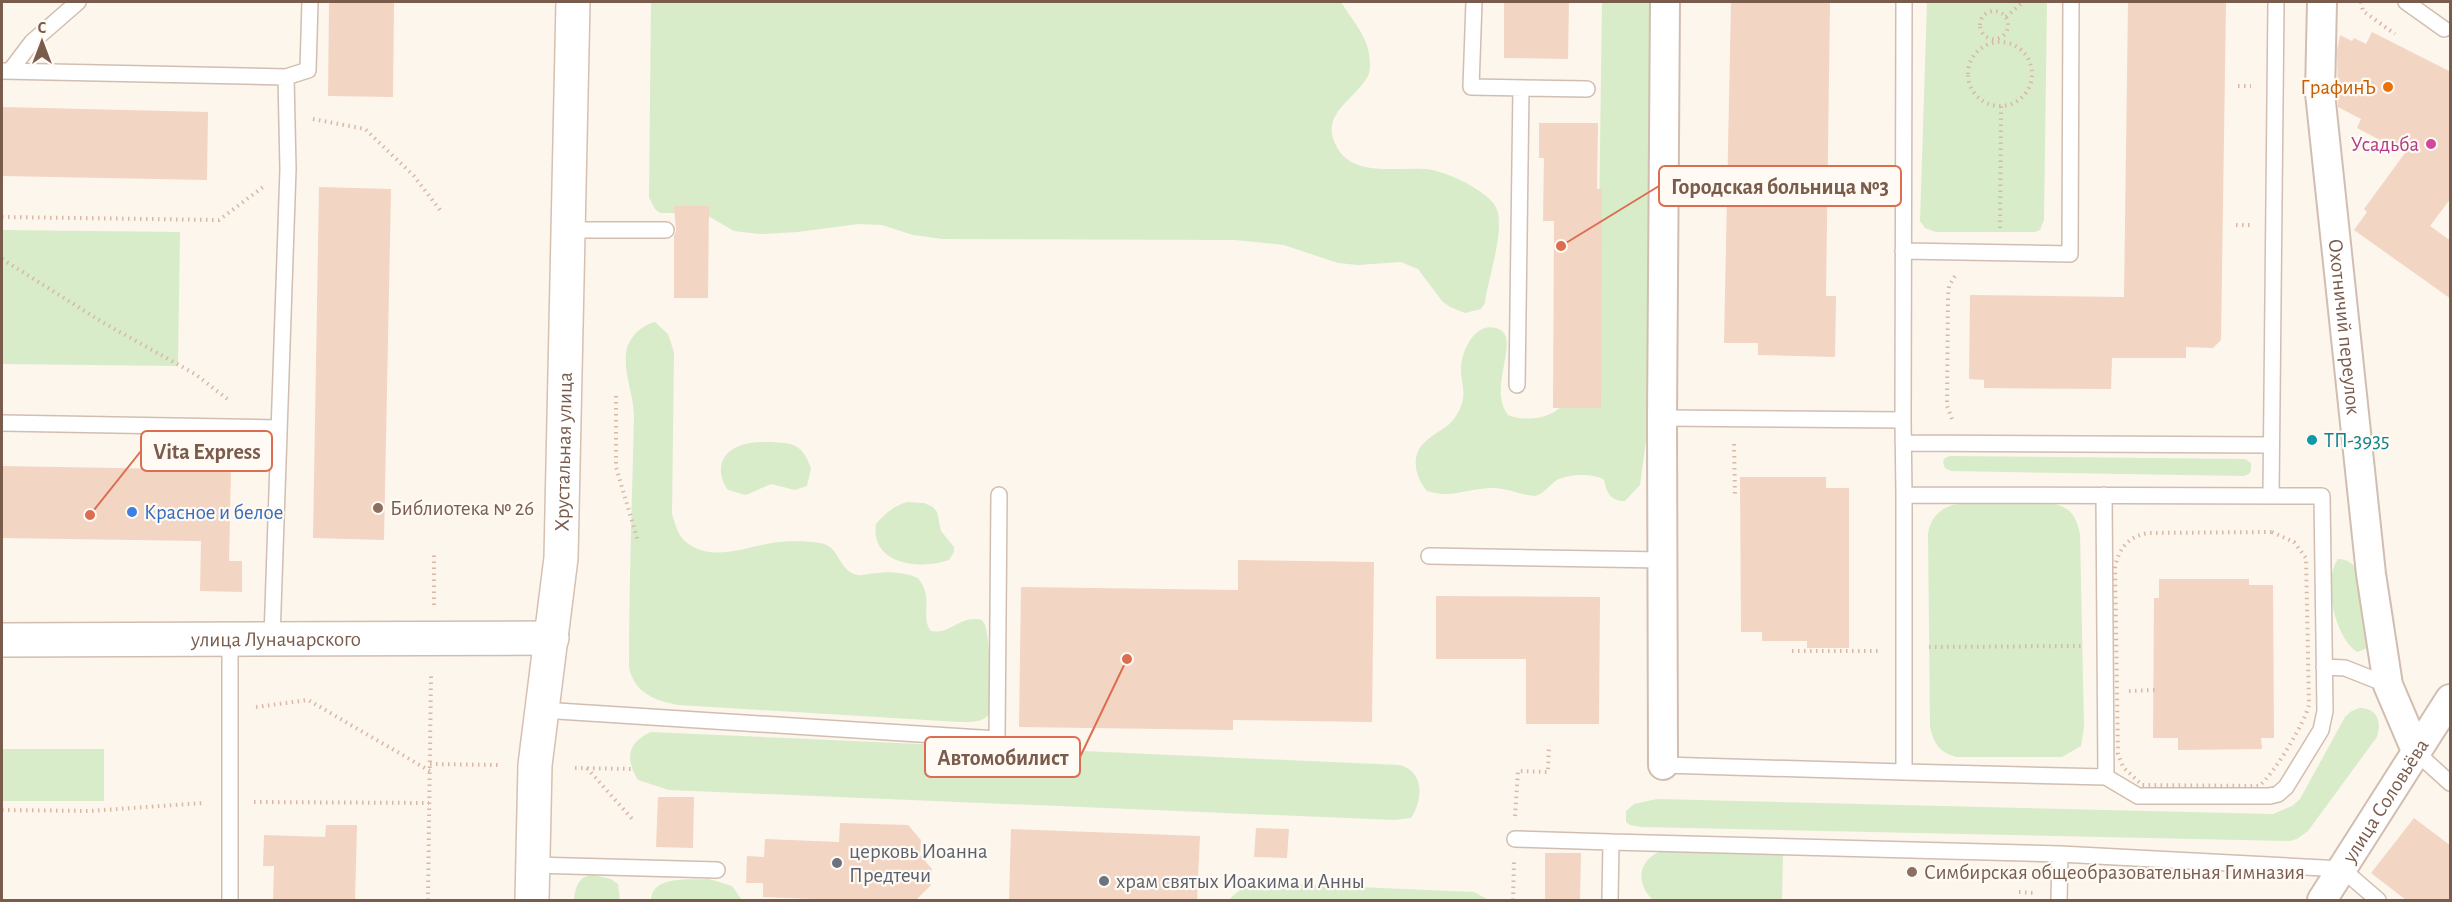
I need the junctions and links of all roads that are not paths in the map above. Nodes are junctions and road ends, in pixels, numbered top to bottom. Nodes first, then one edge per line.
1 (78, 2) edge
2 (310, 2) edge
3 (573, 2) edge
4 (1474, 2) edge
5 (1665, 2) edge
6 (1904, 2) edge
7 (2071, 2) edge
8 (2276, 2) edge
9 (2322, 2) edge
10 (2406, 2) edge
11 (2444, 29) dead end
12 (6, 71) edge
13 (286, 77) junction
14 (1521, 88) junction
15 (1587, 89) dead end
16 (569, 230) junction
17 (666, 230) dead end
18 (1903, 251) junction
19 (1517, 386) dead end
20 (1662, 418) junction
21 (1903, 420) junction
22 (2, 423) edge
23 (279, 428) junction
24 (1903, 443) junction
25 (2270, 445) junction
26 (999, 495) dead end
27 (1904, 495) junction
28 (2104, 495) junction
29 (2271, 496) junction
30 (1429, 556) dead end
31 (1662, 560) junction
32 (230, 638) junction
33 (272, 638) junction
34 (552, 638) junction
35 (2, 640) edge
36 (2324, 667) junction
37 (2388, 685) junction
38 (2451, 699) edge
39 (542, 710) junction
40 (2417, 753) junction
41 (1663, 765) joint
42 (1904, 772) junction
43 (2106, 777) junction
44 (2451, 783) edge
45 (1515, 839) dead end
46 (1611, 842) junction
47 (2060, 854) junction
48 (533, 865) junction
49 (2342, 869) junction
50 (717, 870) dead end
51 (230, 900) edge
52 (532, 900) edge
53 (1610, 900) edge
54 (2059, 900) edge
55 (2322, 900) edge
56 (2378, 900) edge

1 - 12 lane
2 - 13 lane
3 - 16 main road, Хрустальная улица
4 - 14 lane
5 - 20 street
6 - 18 lane
7 - 18 lane
8 - 25 lane
9 - 37 street, Охотничий переулок
10 - 11 lane
12 - 13 lane
13 - 23 lane
14 - 15 lane
14 - 19 lane
16 - 17 lane
16 - 34 main road, Хрустальная улица
18 - 21 lane
20 - 21 lane
20 - 31 street
21 - 24 lane
22 - 23 lane
23 - 33 lane
24 - 25 lane
24 - 27 lane
25 - 29 lane
26 - 39 lane
27 - 28 lane
27 - 42 lane
28 - 29 lane
28 - 43 lane
29 - 36 lane
30 - 31 lane
31 - 41 street
32 - 33 main road, улица Луначарского
32 - 35 main road, улица Луначарского
32 - 51 lane
33 - 34 main road, улица Луначарского
34 - 39 main road, Хрустальная улица
36 - 37 lane
36 - 43 lane
37 - 40 street, Охотничий переулок
38 - 40 street, улица Соловьёва
39 - 48 main road, Хрустальная улица
40 - 44 lane
40 - 49 street, улица Соловьёва
41 - 42 lane
42 - 43 lane
45 - 46 lane
46 - 47 lane
46 - 53 lane
47 - 49 lane
47 - 54 lane
48 - 50 lane
48 - 52 main road, Хрустальная улица
49 - 55 street, улица Соловьёва
49 - 56 lane

